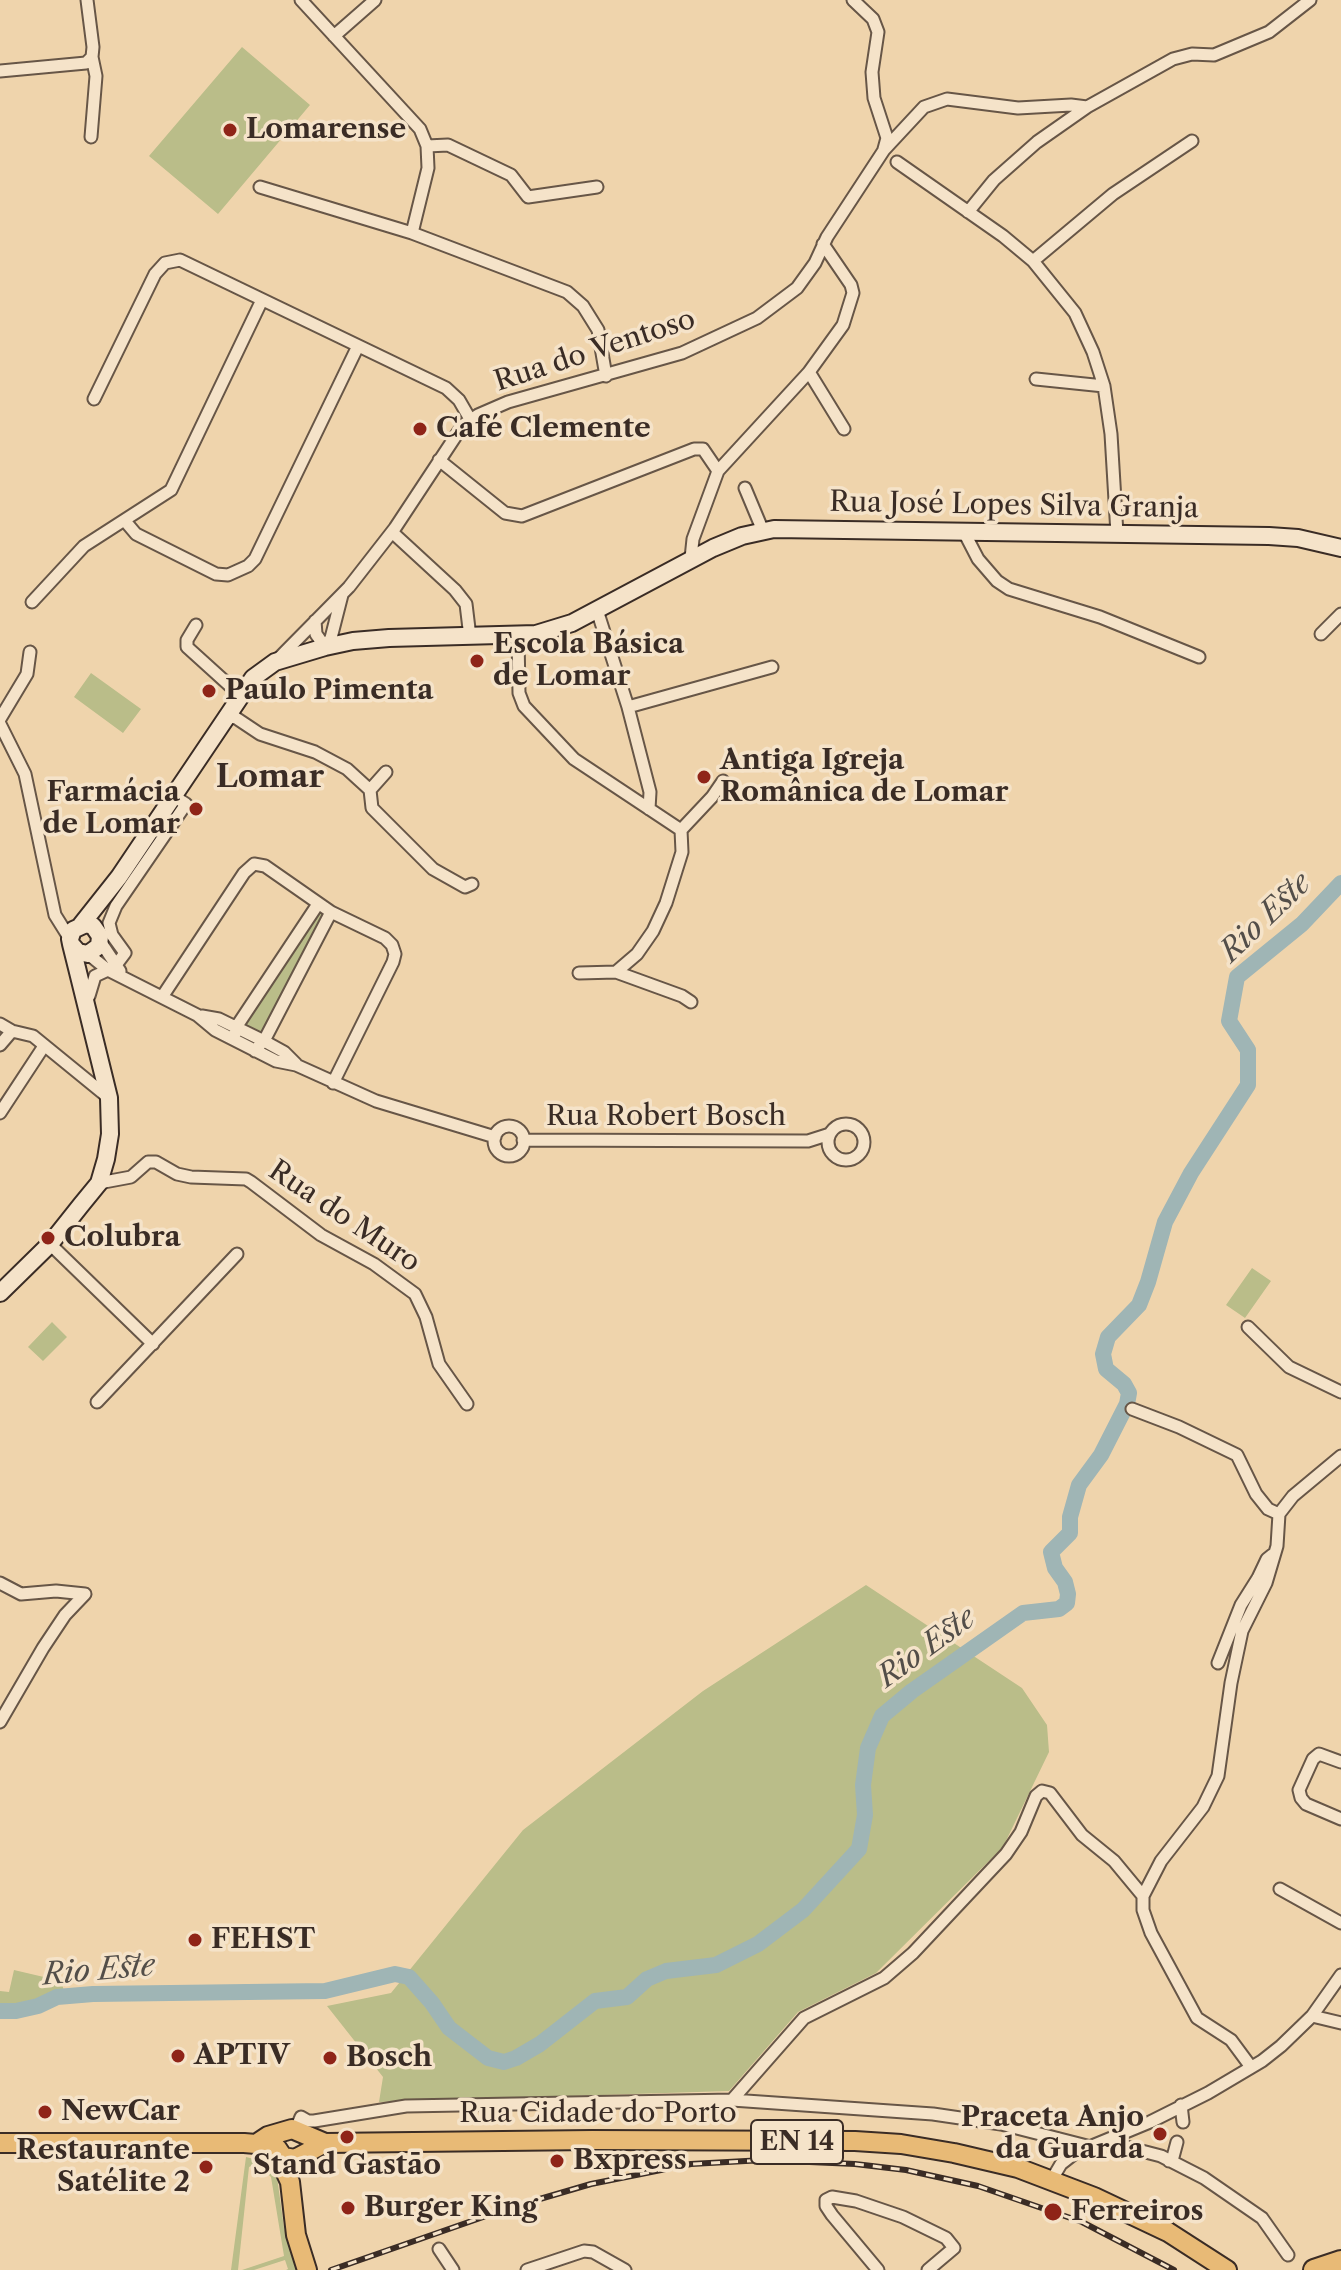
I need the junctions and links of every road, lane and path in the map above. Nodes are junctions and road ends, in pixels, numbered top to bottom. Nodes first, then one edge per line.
1 (87, 0) edge
2 (301, 0) edge
3 (375, 0) edge
4 (853, 0) edge
5 (1310, 0) edge
6 (334, 36) junction
7 (92, 57) junction
8 (0, 71) edge
9 (1087, 107) junction
10 (91, 137) dead end
11 (1192, 141) dead end
12 (427, 146) junction
13 (884, 150) junction
14 (897, 162) dead end
15 (260, 187) dead end
16 (597, 187) dead end
17 (968, 212) junction
18 (412, 233) junction
19 (823, 244) junction
20 (1033, 261) junction
21 (262, 300) junction
22 (358, 346) junction
23 (809, 372) junction
24 (606, 376) junction
25 (1036, 379) dead end
26 (1104, 386) junction
27 (94, 399) dead end
28 (470, 419) junction
29 (844, 429) dead end
30 (439, 460) junction
31 (718, 471) junction
32 (745, 488) dead end
33 (125, 521) junction
34 (763, 531) junction
35 (392, 532) junction
36 (964, 532) junction
37 (1117, 534) junction
38 (1341, 548) edge
39 (691, 558) junction
40 (342, 595) junction
41 (32, 602) dead end
42 (597, 610) junction
43 (1341, 614) edge
44 (335, 619) junction
45 (315, 621) junction
46 (196, 625) dead end
47 (1321, 634) dead end
48 (518, 636) junction
49 (470, 637) junction
50 (353, 641) junction
51 (325, 647) junction
52 (30, 652) dead end
53 (1199, 657) dead end
54 (275, 662) junction
55 (772, 667) dead end
56 (240, 695) junction
57 (628, 707) junction
58 (225, 716) junction
59 (0, 721) edge
60 (386, 772) dead end
61 (723, 781) dead end
62 (370, 790) junction
63 (172, 795) junction
64 (649, 809) junction
65 (681, 830) junction
66 (119, 877) junction
67 (472, 884) dead end
68 (318, 904) junction
69 (331, 912) junction
70 (75, 934) junction
71 (99, 936) junction
72 (88, 954) junction
73 (112, 968) junction
74 (616, 972) junction
75 (579, 973) dead end
76 (89, 996) junction
77 (162, 997) junction
78 (691, 1002) dead end
79 (0, 1024) edge
80 (92, 1024) junction
81 (12, 1031) junction
82 (235, 1034) junction
83 (0, 1045) edge
84 (44, 1046) junction
85 (260, 1046) junction
86 (333, 1083) junction
87 (109, 1098) junction
88 (0, 1113) edge
89 (830, 1134) junction
90 (495, 1137) junction
91 (523, 1140) junction
92 (808, 1141) junction
93 (832, 1153) junction
94 (99, 1183) junction
95 (50, 1244) junction
96 (237, 1254) dead end
97 (0, 1293) edge
98 (1248, 1327) dead end
99 (153, 1344) junction
100 (1341, 1392) edge
101 (97, 1402) dead end
102 (467, 1404) dead end
103 (1132, 1409) dead end
104 (1341, 1456) edge
105 (1279, 1514) junction
106 (1275, 1553) junction
107 (0, 1583) edge
108 (1218, 1663) dead end
109 (0, 1722) edge
110 (1341, 1762) edge
111 (1341, 1819) edge
112 (1280, 1889) dead end
113 (1143, 1896) junction
114 (1341, 1923) edge
115 (1341, 1975) edge
116 (1312, 2016) junction
117 (1341, 2023) edge
118 (1251, 2067) junction
119 (732, 2100) junction
120 (1181, 2105) junction
121 (1183, 2122) dead end
122 (295, 2127) junction
123 (1104, 2141) junction
124 (1177, 2142) dead end
125 (0, 2143) edge
126 (325, 2143) junction
127 (256, 2144) junction
128 (1087, 2146) junction
129 (291, 2154) junction
130 (1169, 2161) junction
131 (1051, 2181) junction
132 (439, 2249) dead end
133 (1288, 2255) dead end
134 (1341, 2261) edge
135 (307, 2270) edge
136 (453, 2270) edge
137 (527, 2270) edge
138 (625, 2270) edge
139 (878, 2270) edge
140 (928, 2270) edge
141 (1227, 2270) edge
142 (1314, 2270) edge

1 - 7 street
2 - 6 street
3 - 6 street
4 - 13 street
5 - 9 street
6 - 12 street
7 - 8 street
7 - 10 street
9 - 13 street, Rua do Ventoso
9 - 17 street
11 - 20 street
12 - 16 street
12 - 18 street
13 - 19 street, Rua do Ventoso
14 - 17 street
15 - 18 street
17 - 20 street
18 - 24 street
19 - 23 street
19 - 24 street, Rua do Ventoso
20 - 26 street
21 - 22 street
21 - 27 street
21 - 33 street
22 - 28 street
22 - 33 street
23 - 29 street
23 - 31 street
24 - 28 street, Rua do Ventoso
25 - 26 street
26 - 37 street
28 - 30 street
30 - 31 street
30 - 35 street
31 - 39 street
32 - 34 street
33 - 41 street
34 - 36 main road, Rua José Lopes Silva Granja
34 - 39 main road, Rua José Lopes Silva Granja
35 - 40 street
35 - 49 street
36 - 37 main road, Rua José Lopes Silva Granja
36 - 53 street
37 - 38 main road, Rua José Lopes Silva Granja
39 - 42 main road, Rua José Lopes Silva Granja
40 - 44 street
40 - 45 street
42 - 48 main road, Rua José Lopes Silva Granja
42 - 57 street
43 - 47 street
44 - 50 street
44 - 51 street
45 - 51 street
45 - 54 street
46 - 56 street
48 - 49 main road, Rua José Lopes Silva Granja
48 - 64 street
49 - 50 main road, Rua José Lopes Silva Granja
50 - 51 main road, Rua José Lopes Silva Granja
51 - 54 main road, Rua José Lopes Silva Granja
52 - 59 street
54 - 56 main road
55 - 57 street
56 - 58 main road
57 - 64 street
58 - 62 street
58 - 63 main road
59 - 70 street
60 - 62 street
61 - 65 street
62 - 67 street
63 - 66 main road
63 - 73 street
64 - 65 street
65 - 74 street
66 - 70 main road
66 - 71 main road
68 - 69 street
68 - 77 street
68 - 82 street
69 - 85 street
69 - 86 street
70 - 71 main road
70 - 72 main road
70 - 80 main road
71 - 72 main road
71 - 73 street
72 - 73 street
72 - 76 main road
73 - 76 street
73 - 77 street
74 - 75 street
74 - 78 street
76 - 80 main road
77 - 82 street
79 - 81 street
80 - 87 main road
81 - 83 street
81 - 84 street
82 - 85 street
84 - 87 street
84 - 88 street
85 - 86 street
86 - 90 street
87 - 94 main road
89 - 92 street, Rua Robert Bosch
89 - 93 street
89 - 93 street, Rua Robert Bosch
90 - 91 street, Rua Robert Bosch
90 - 91 street, Rua Robert Bosch
91 - 92 street, Rua Robert Bosch
92 - 93 street, Rua Robert Bosch
94 - 95 main road
94 - 102 street, Rua do Muro
95 - 97 main road
95 - 99 street
96 - 99 street
98 - 100 street
99 - 101 street
103 - 105 street
104 - 105 street
105 - 106 street
106 - 108 street
106 - 113 street
107 - 109 street
110 - 111 street
112 - 114 street
113 - 118 street
113 - 119 street
115 - 116 street
116 - 117 street
116 - 118 street
118 - 120 street
119 - 122 street
119 - 128 street
120 - 121 street
120 - 123 street
122 - 126 main road, Rua Cidade do Porto / EN 14
122 - 127 main road
122 - 129 main road
122 - 129 main road
123 - 128 street
123 - 130 street
124 - 130 street
125 - 127 main road
126 - 129 main road, Rua Cidade do Porto / EN 14
126 - 131 main road, Rua Cidade do Porto / EN 14
127 - 129 main road
128 - 131 street
129 - 135 main road
130 - 133 street
131 - 141 main road, Rua Cidade do Porto / EN 14
132 - 136 street
134 - 142 highway
137 - 138 street
139 - 140 street

